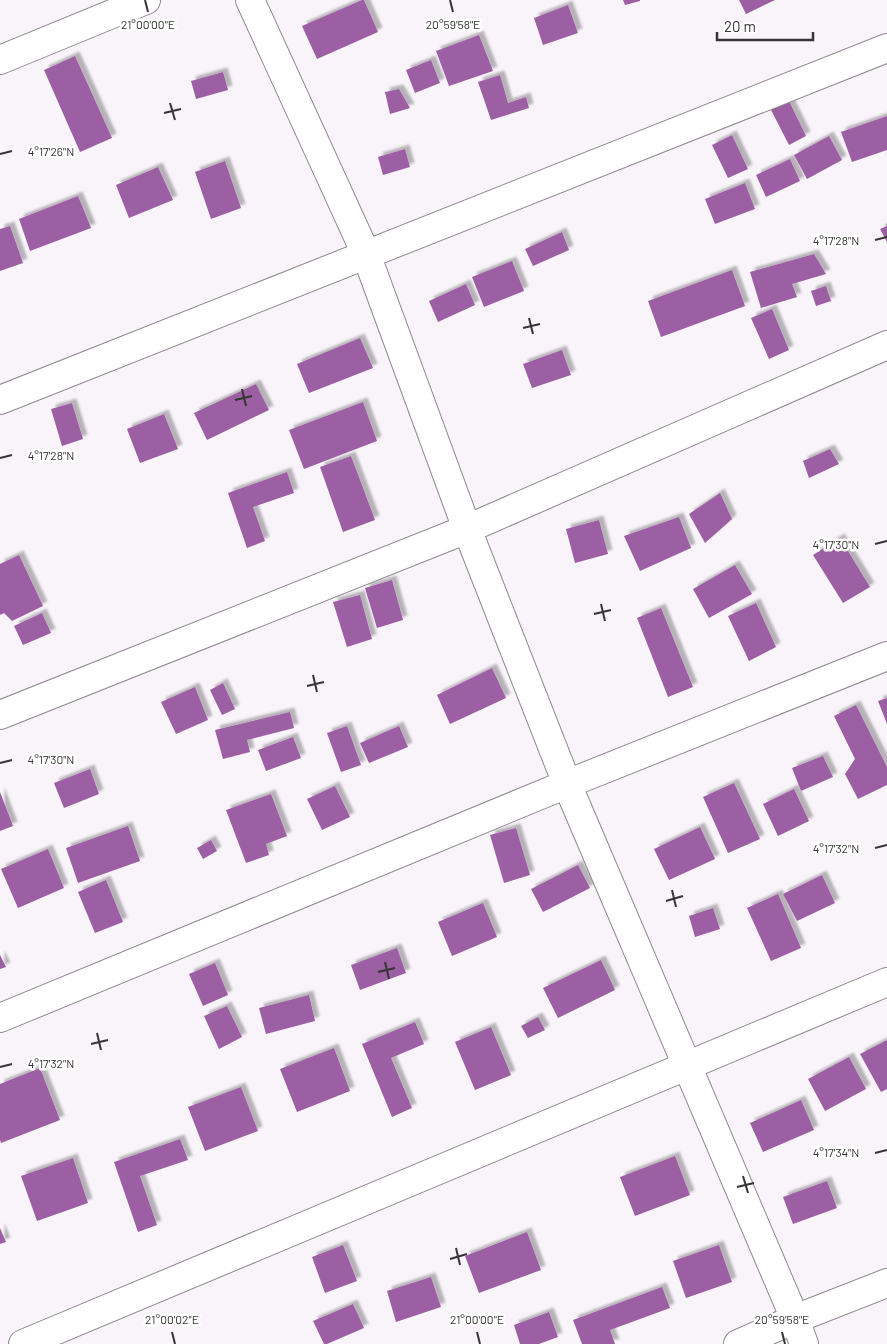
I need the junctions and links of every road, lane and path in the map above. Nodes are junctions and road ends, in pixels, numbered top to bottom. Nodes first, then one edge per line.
1 (146, 0) edge
2 (250, 0) edge
3 (887, 48) edge
4 (0, 60) edge
5 (366, 254) junction
6 (887, 345) edge
7 (0, 400) edge
8 (467, 529) junction
9 (887, 656) edge
10 (0, 715) edge
11 (567, 784) junction
12 (887, 982) edge
13 (0, 1018) edge
14 (687, 1065) junction
15 (887, 1283) edge
16 (795, 1319) junction
17 (23, 1344) edge
18 (738, 1344) edge
19 (804, 1344) edge

1 - 4 street
2 - 5 street
3 - 5 street
5 - 7 street
5 - 8 street
6 - 8 street
8 - 10 street
8 - 11 street
9 - 11 street
11 - 13 street
11 - 14 street
12 - 14 street
14 - 16 street
14 - 17 street
15 - 16 street
16 - 18 street
16 - 19 street

